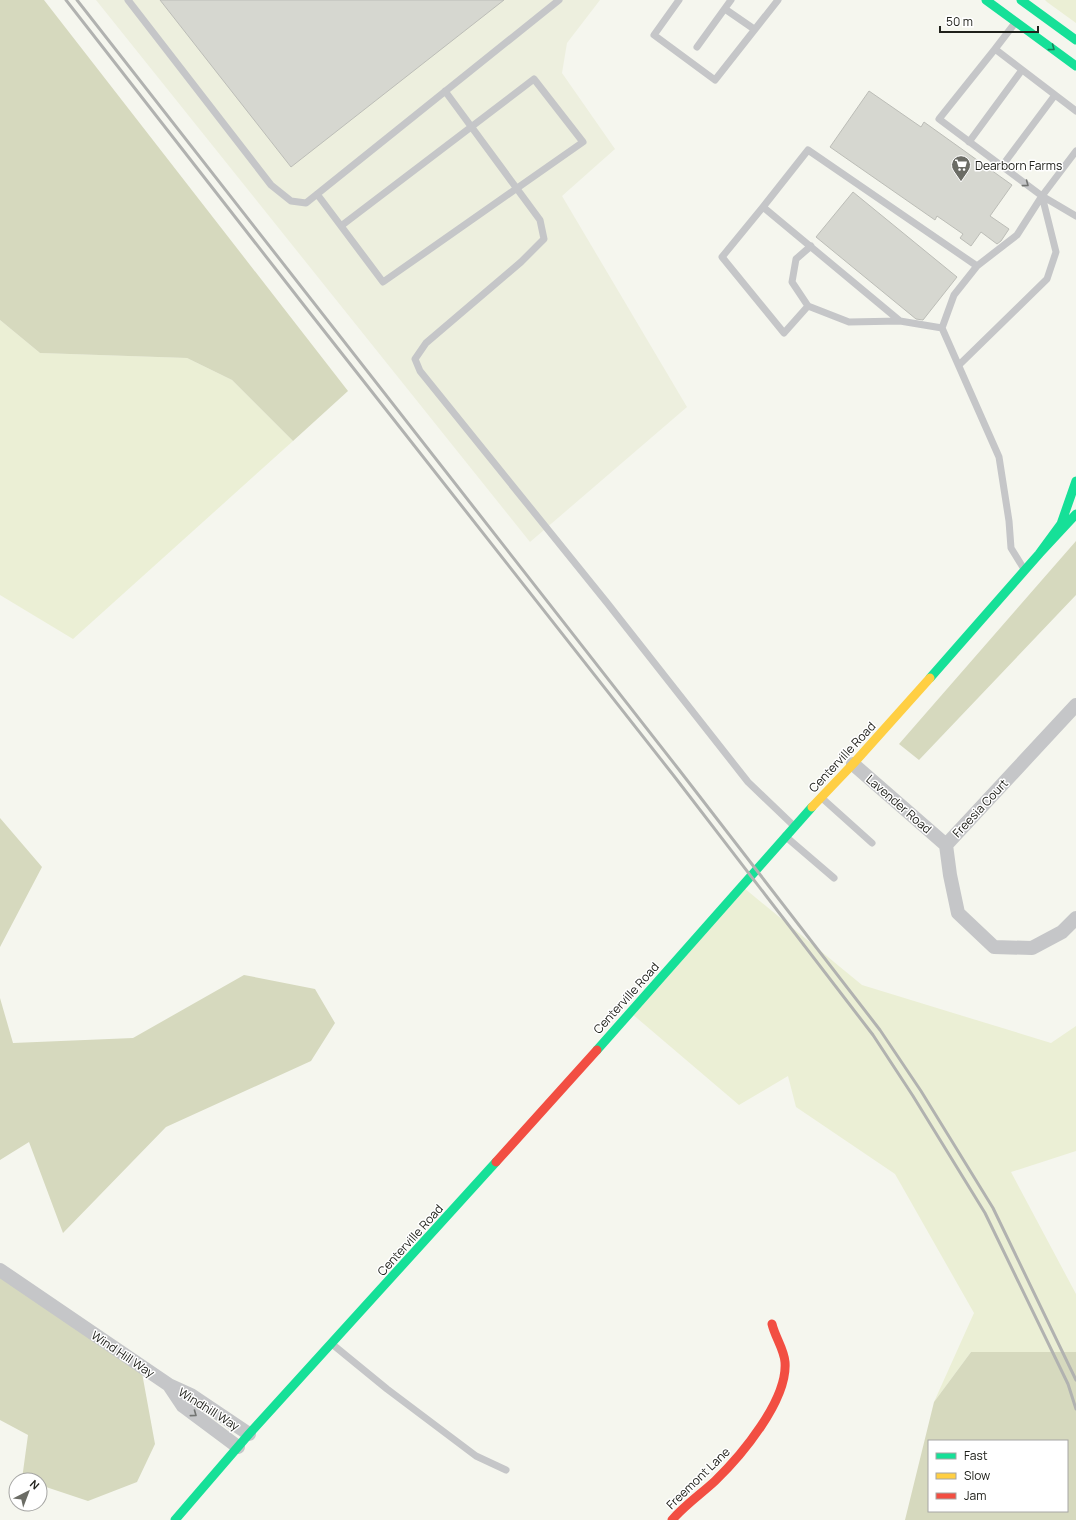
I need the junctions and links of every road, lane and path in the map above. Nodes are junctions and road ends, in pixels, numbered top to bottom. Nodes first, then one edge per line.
1 (128, 0) edge
2 (559, 0) edge
3 (679, 0) edge
4 (731, 0) edge
5 (778, 0) edge
6 (986, 0) edge
7 (1021, 0) edge
8 (1033, 0) edge
9 (725, 9) junction
10 (1035, 10) junction
11 (1016, 22) junction
12 (754, 29) junction
13 (1076, 40) edge
14 (696, 47) dead end
15 (995, 49) junction
16 (1076, 66) edge
17 (1022, 70) junction
18 (445, 91) junction
19 (1055, 95) junction
20 (1076, 111) edge
21 (472, 127) junction
22 (969, 142) junction
23 (1076, 151) edge
24 (1002, 166) junction
25 (516, 188) junction
26 (317, 194) junction
27 (1042, 196) junction
28 (763, 207) junction
29 (1076, 216) edge
30 (341, 226) junction
31 (811, 246) junction
32 (977, 266) junction
33 (808, 306) junction
34 (900, 321) junction
35 (942, 328) junction
36 (959, 365) junction
37 (1076, 481) edge
38 (1076, 514) edge
39 (1039, 554) junction
40 (1024, 570) junction
41 (1076, 705) edge
42 (853, 764) junction
43 (821, 798) junction
44 (794, 826) junction
45 (785, 836) junction
46 (872, 843) dead end
47 (946, 845) junction
48 (834, 878) dead end
49 (1076, 918) edge
50 (0, 1270) edge
51 (772, 1324) dead end
52 (332, 1344) junction
53 (169, 1385) junction
54 (249, 1434) junction
55 (238, 1447) junction
56 (506, 1470) dead end
57 (175, 1520) edge
58 (672, 1520) edge

1 - 26 lane
2 - 18 lane
3 - 12 lane
4 - 9 lane
5 - 12 lane
6 - 11 main road
7 - 10 main road
8 - 10 lane
9 - 12 lane
9 - 14 lane
10 - 13 main road
11 - 15 lane
11 -> 16 main road
15 - 17 lane
15 - 22 lane
17 - 19 lane
17 - 22 lane
18 - 21 lane
18 - 26 lane
19 - 20 lane
19 - 24 lane
21 - 25 lane
21 - 25 lane
21 - 30 lane
22 - 24 lane
23 - 27 lane
24 -> 27 lane
25 - 30 lane
25 - 44 lane
26 - 30 lane
27 - 29 lane
27 - 32 lane
27 - 36 lane
28 - 31 lane
28 - 32 lane
28 - 33 lane
31 - 33 lane
31 - 34 lane
32 - 35 lane
33 - 34 lane
34 - 35 lane
35 - 36 lane
36 - 40 lane
37 - 39 main road, Centerville Road
38 - 39 main road
39 - 40 main road, Centerville Road
40 - 42 main road, Centerville Road
41 - 47 street, Freesia Court
42 - 43 main road, Centerville Road
42 - 47 street, Lavender Road
43 - 44 main road, Centerville Road
43 - 46 lane
44 - 45 main road, Centerville Road
45 - 48 lane
45 - 52 main road, Centerville Road
47 - 49 street, Freesia Court
50 - 53 street, Wind Hill Way
51 - 58 main road, Freemont Lane
52 - 54 main road, Centerville Road
52 - 56 lane
53 - 54 street, Windhill Way
53 -> 55 street, Wind Hill Way
54 - 55 main road, Centerville Road
55 - 57 main road, Centerville Road

